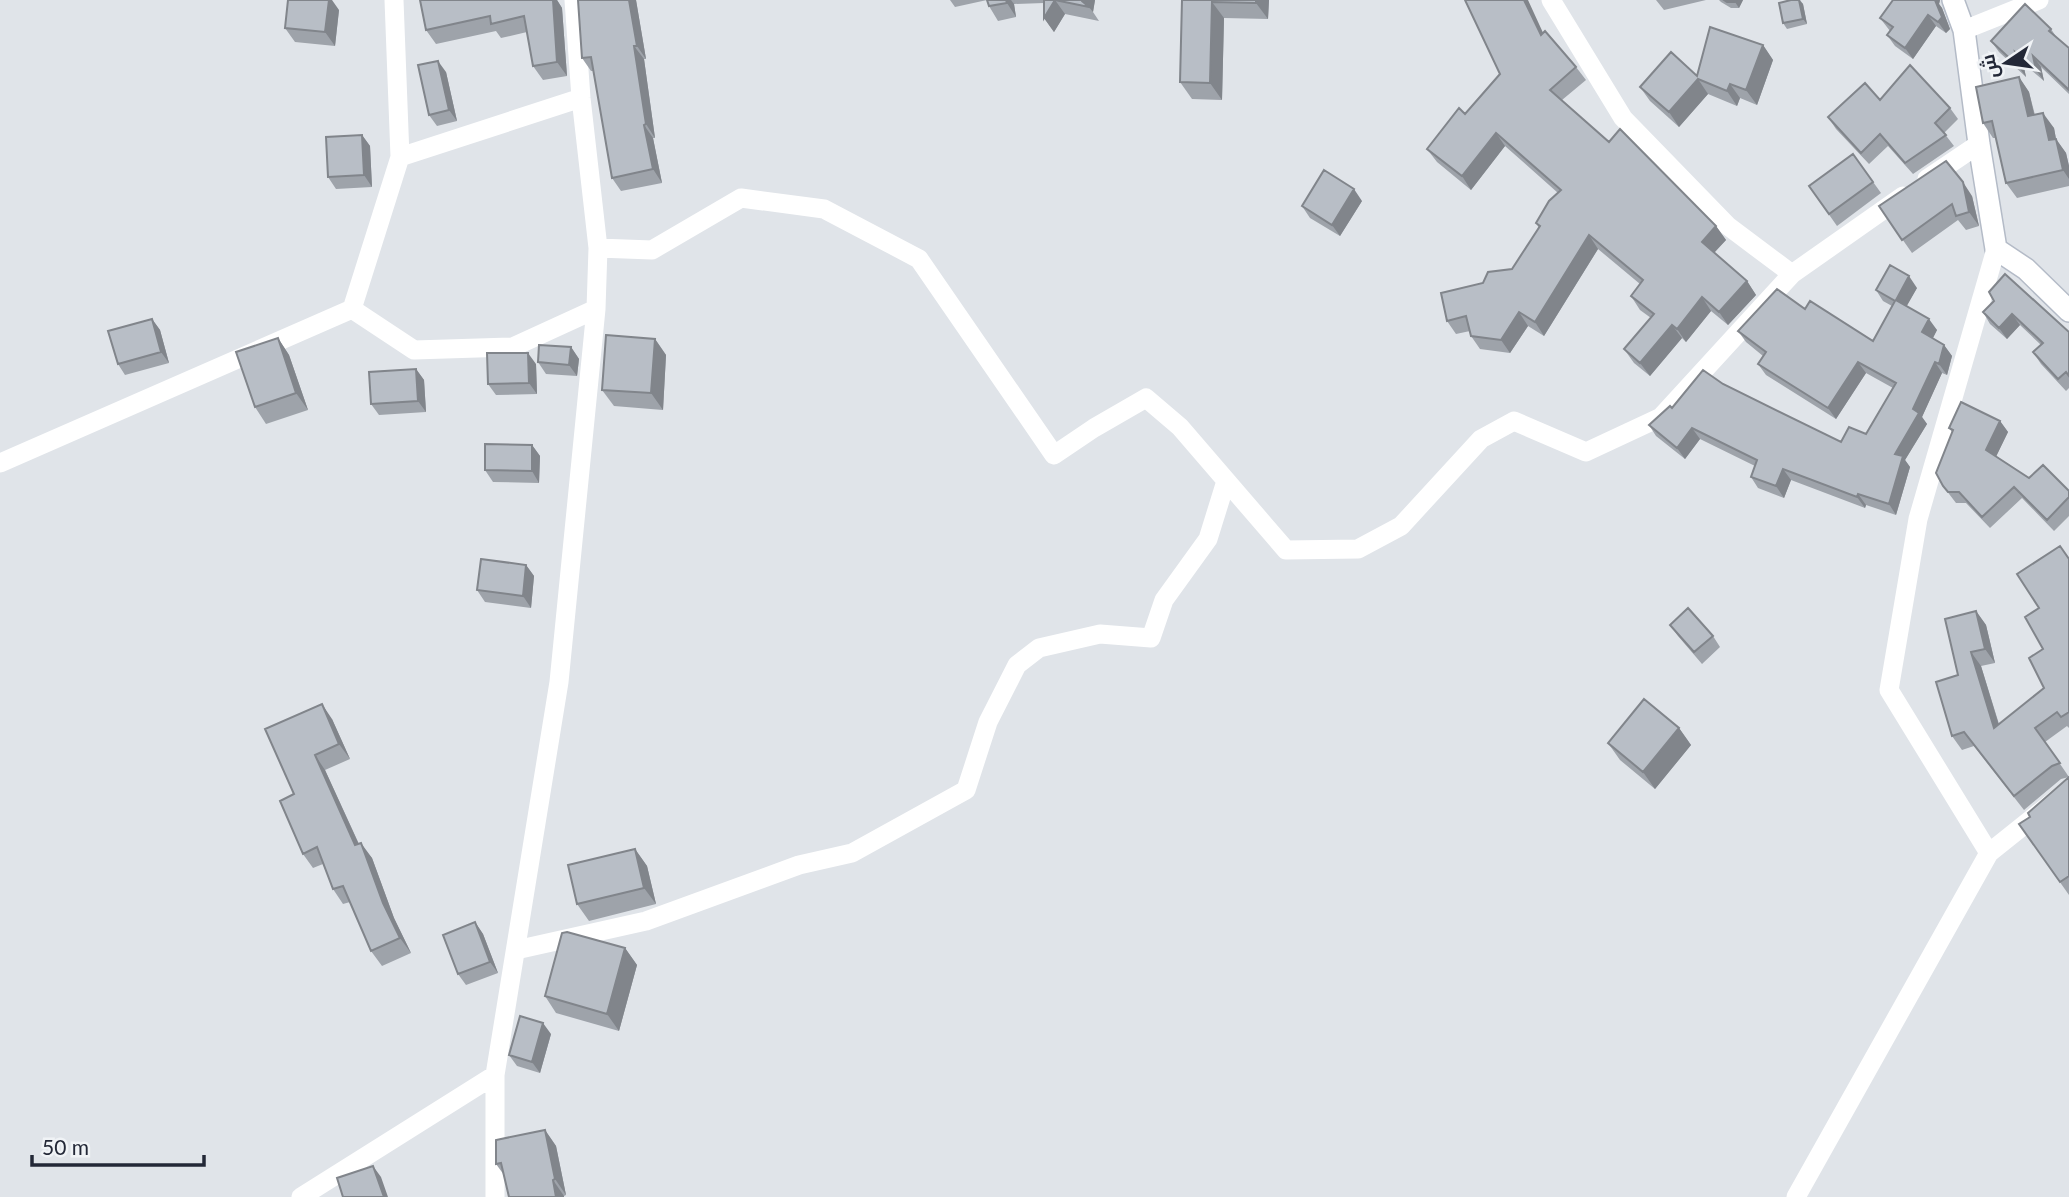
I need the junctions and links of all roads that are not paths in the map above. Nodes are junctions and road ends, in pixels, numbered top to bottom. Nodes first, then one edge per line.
1 (394, 0) edge
2 (574, 0) edge
3 (1551, 0) edge
4 (1953, 0) edge
5 (2039, 0) edge
6 (1964, 30) junction
7 (581, 98) junction
8 (1979, 144) junction
9 (400, 157) junction
10 (598, 248) junction
11 (1996, 249) junction
12 (1792, 274) junction
13 (352, 309) junction
14 (596, 309) junction
15 (2069, 311) edge
16 (0, 463) edge
17 (1226, 481) junction
18 (2069, 789) edge
19 (1989, 853) junction
20 (516, 950) junction
21 (495, 1075) junction
22 (301, 1197) edge
23 (495, 1197) edge
24 (1796, 1197) edge

1 - 9 street
2 - 7 street
3 - 12 street
4 - 6 street
5 - 6 street
6 - 8 street
7 - 9 street
7 - 10 street
8 - 11 street
8 - 12 street
9 - 13 street
10 - 14 street
10 - 17 street
11 - 15 street
11 - 19 street
12 - 17 street
13 - 14 street
13 - 16 street
14 - 20 street
17 - 20 street
18 - 19 street
19 - 24 street
20 - 21 street
21 - 22 street
21 - 23 street

